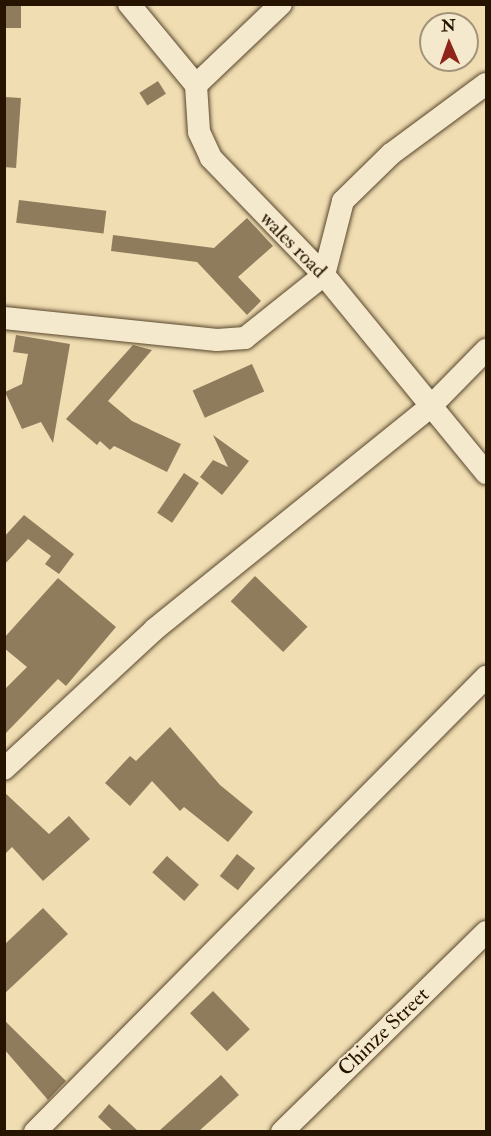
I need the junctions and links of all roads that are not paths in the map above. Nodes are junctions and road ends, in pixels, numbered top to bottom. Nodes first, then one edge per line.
1 (129, 4) edge
2 (281, 4) edge
3 (486, 84) edge
4 (196, 85) junction
5 (324, 275) junction
6 (4, 318) edge
7 (486, 350) edge
8 (430, 407) junction
9 (486, 473) edge
10 (486, 677) edge
11 (4, 769) edge
12 (486, 932) edge
13 (35, 1131) edge
14 (282, 1131) edge

1 - 4 street
2 - 4 street
3 - 5 street
4 - 5 street, wales road
5 - 6 street
5 - 8 street, wales road
7 - 8 street
8 - 9 street, wales road
8 - 11 street
10 - 13 street
12 - 14 street, Chinze Street

